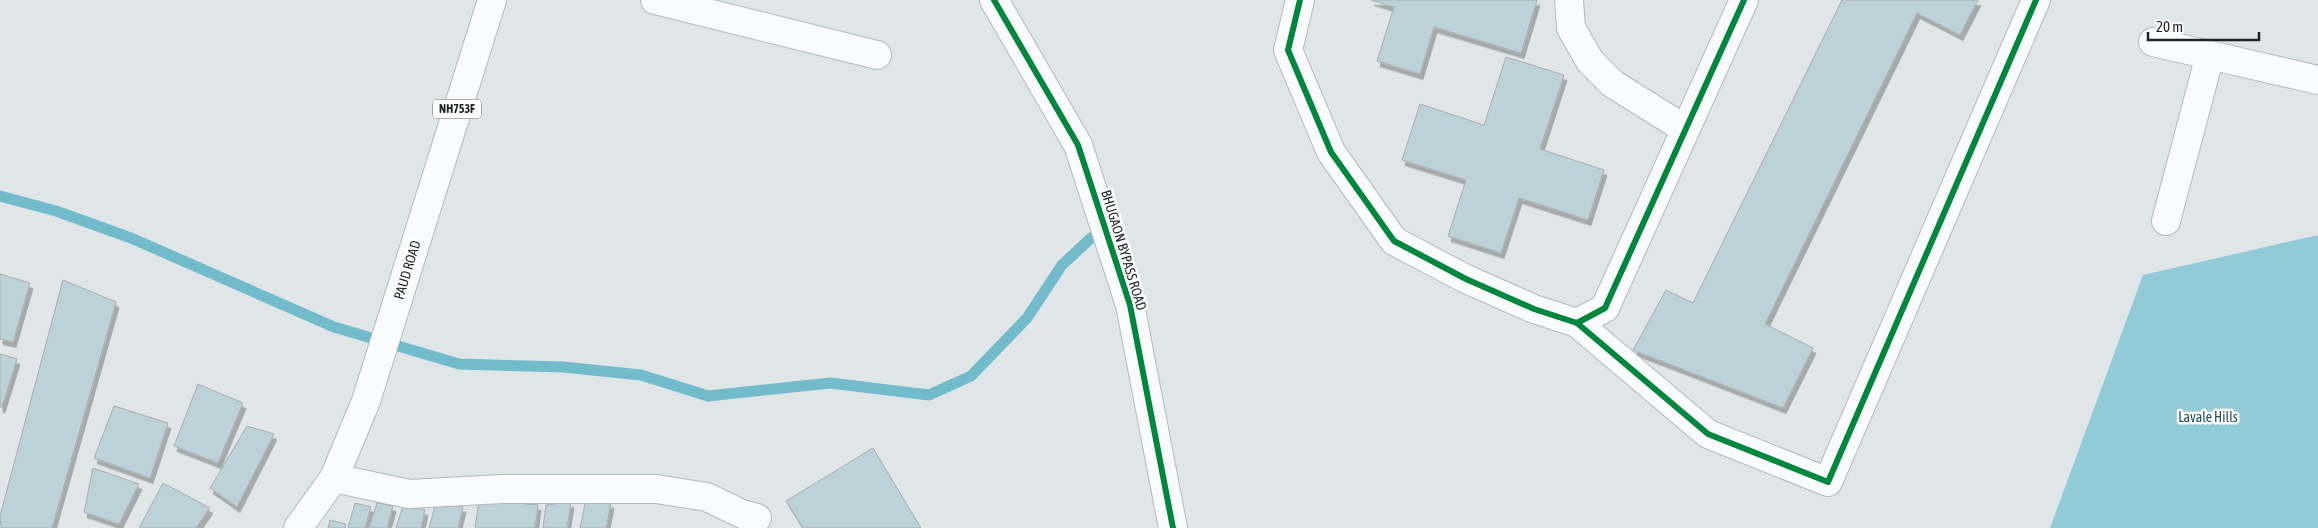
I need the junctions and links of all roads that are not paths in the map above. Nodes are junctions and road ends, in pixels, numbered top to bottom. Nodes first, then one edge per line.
1 (492, 0) edge
2 (655, 0) edge
3 (994, 0) edge
4 (1300, 0) edge
5 (1569, 0) edge
6 (1744, 0) edge
7 (2036, 0) edge
8 (2154, 42) dead end
9 (877, 55) dead end
10 (2210, 55) junction
11 (2318, 80) edge
12 (1685, 129) junction
13 (2166, 221) dead end
14 (1577, 323) junction
15 (334, 478) junction
16 (757, 518) dead end
17 (298, 528) edge
18 (1173, 528) edge

1 - 15 street, PAUD ROAD / NH753F
2 - 9 street
3 - 18 street, BHUGAON BYPASS ROAD
4 - 14 street
5 - 12 street
6 - 12 street
7 - 14 street
8 - 10 street
10 - 11 street
10 - 13 street
12 - 14 street
15 - 16 street
15 - 17 street, PAUD ROAD / NH753F

